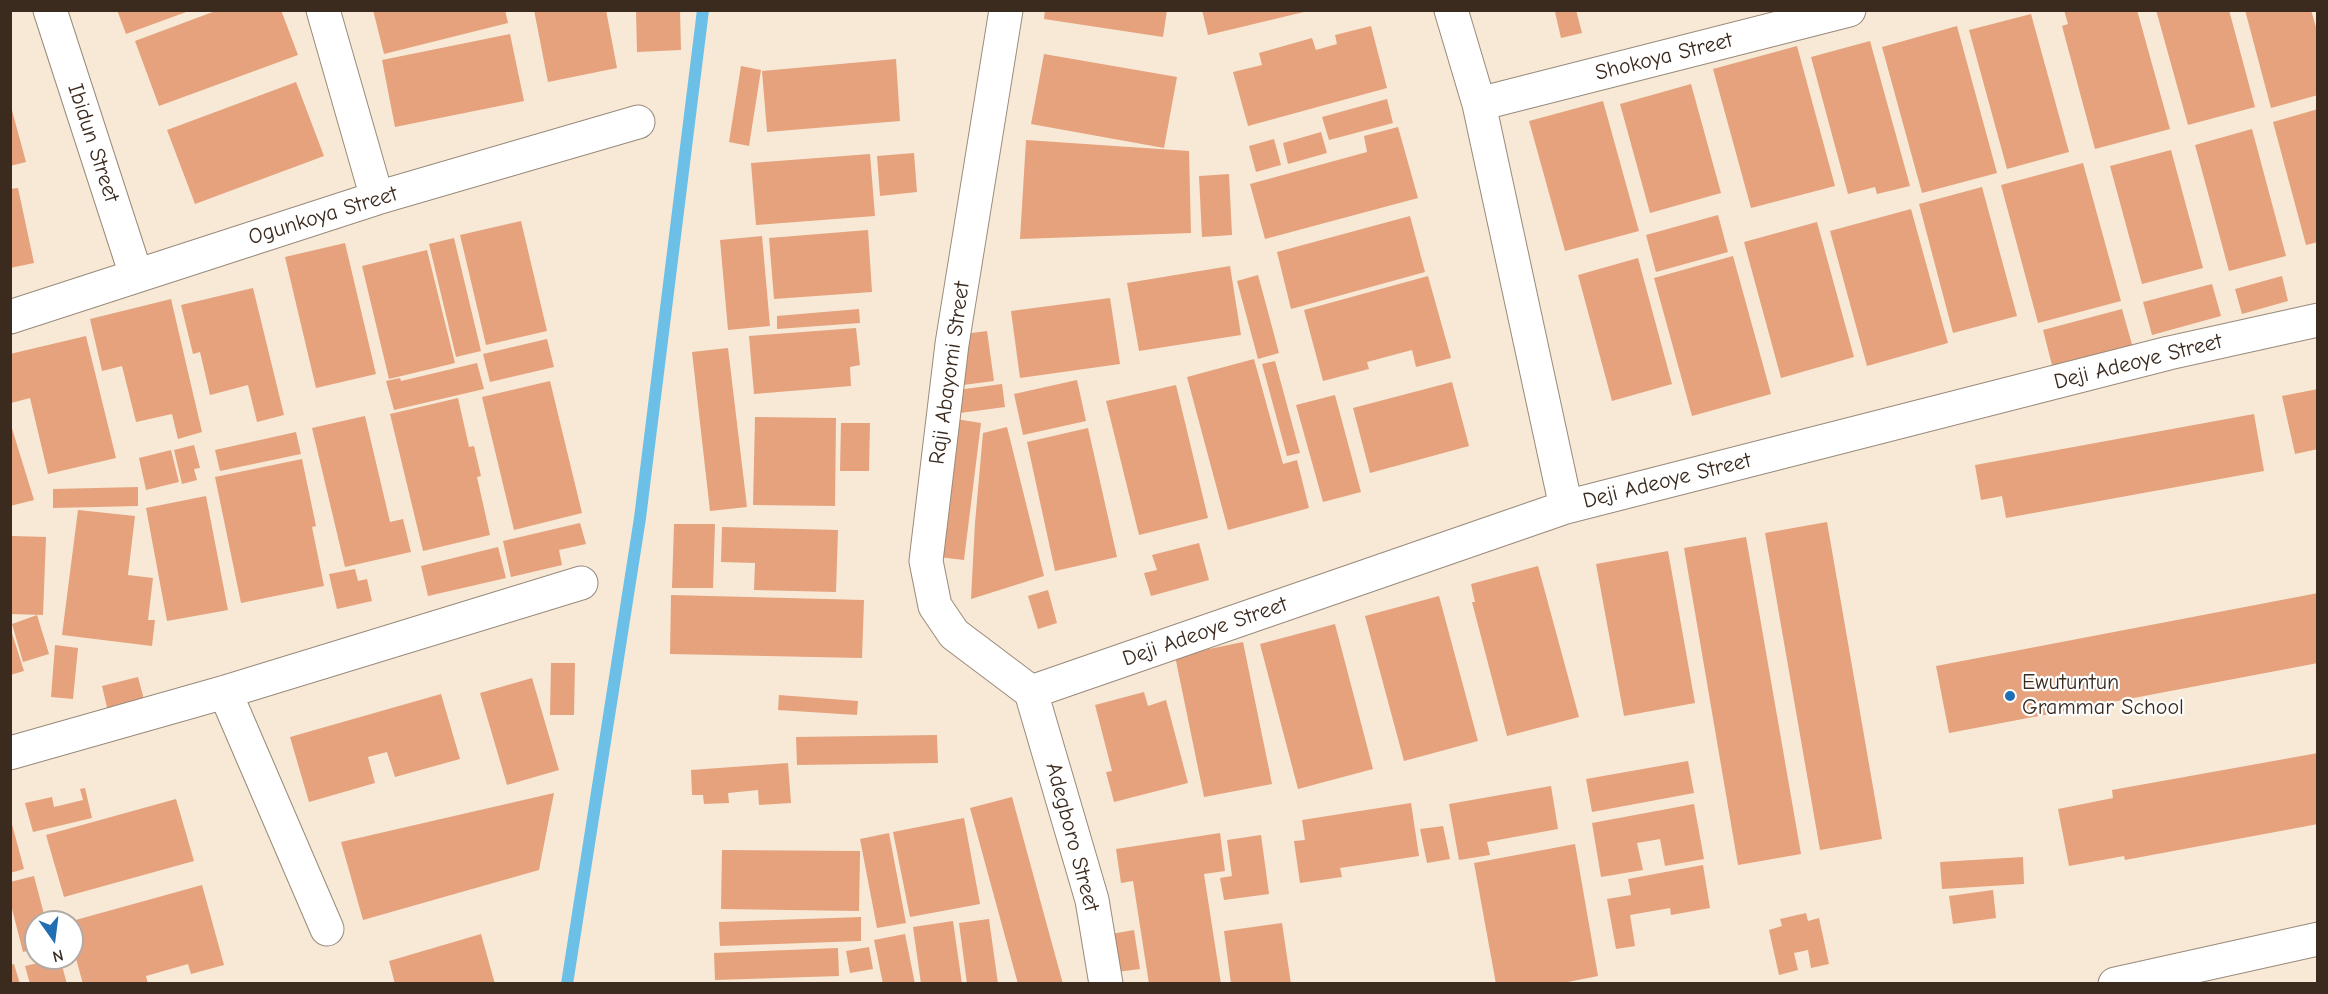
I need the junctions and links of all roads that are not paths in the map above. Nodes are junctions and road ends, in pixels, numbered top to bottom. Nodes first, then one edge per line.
1 (50, 10) edge
2 (323, 10) edge
3 (1006, 10) edge
4 (1451, 10) edge
5 (1849, 10) edge
6 (1479, 104) junction
7 (638, 122) dead end
8 (377, 198) junction
9 (136, 275) junction
10 (10, 317) edge
11 (2318, 320) edge
12 (1566, 507) junction
13 (580, 583) dead end
14 (225, 692) junction
15 (1031, 692) junction
16 (10, 753) edge
17 (327, 928) dead end
18 (2318, 939) edge
19 (1106, 984) edge
20 (2115, 984) edge

1 - 9 street, Ibidun Street
2 - 8 street
3 - 15 street, Raji Abayomi Street
4 - 6 street
5 - 6 street, Shokoya Street
6 - 12 street
7 - 8 street, Ogunkoya Street
8 - 9 street, Ogunkoya Street
9 - 10 street, Ogunkoya Street
11 - 12 street, Deji Adeoye Street
12 - 15 street, Deji Adeoye Street
13 - 14 street
14 - 16 street
14 - 17 street
15 - 19 street, Adegboro Street
18 - 20 street

